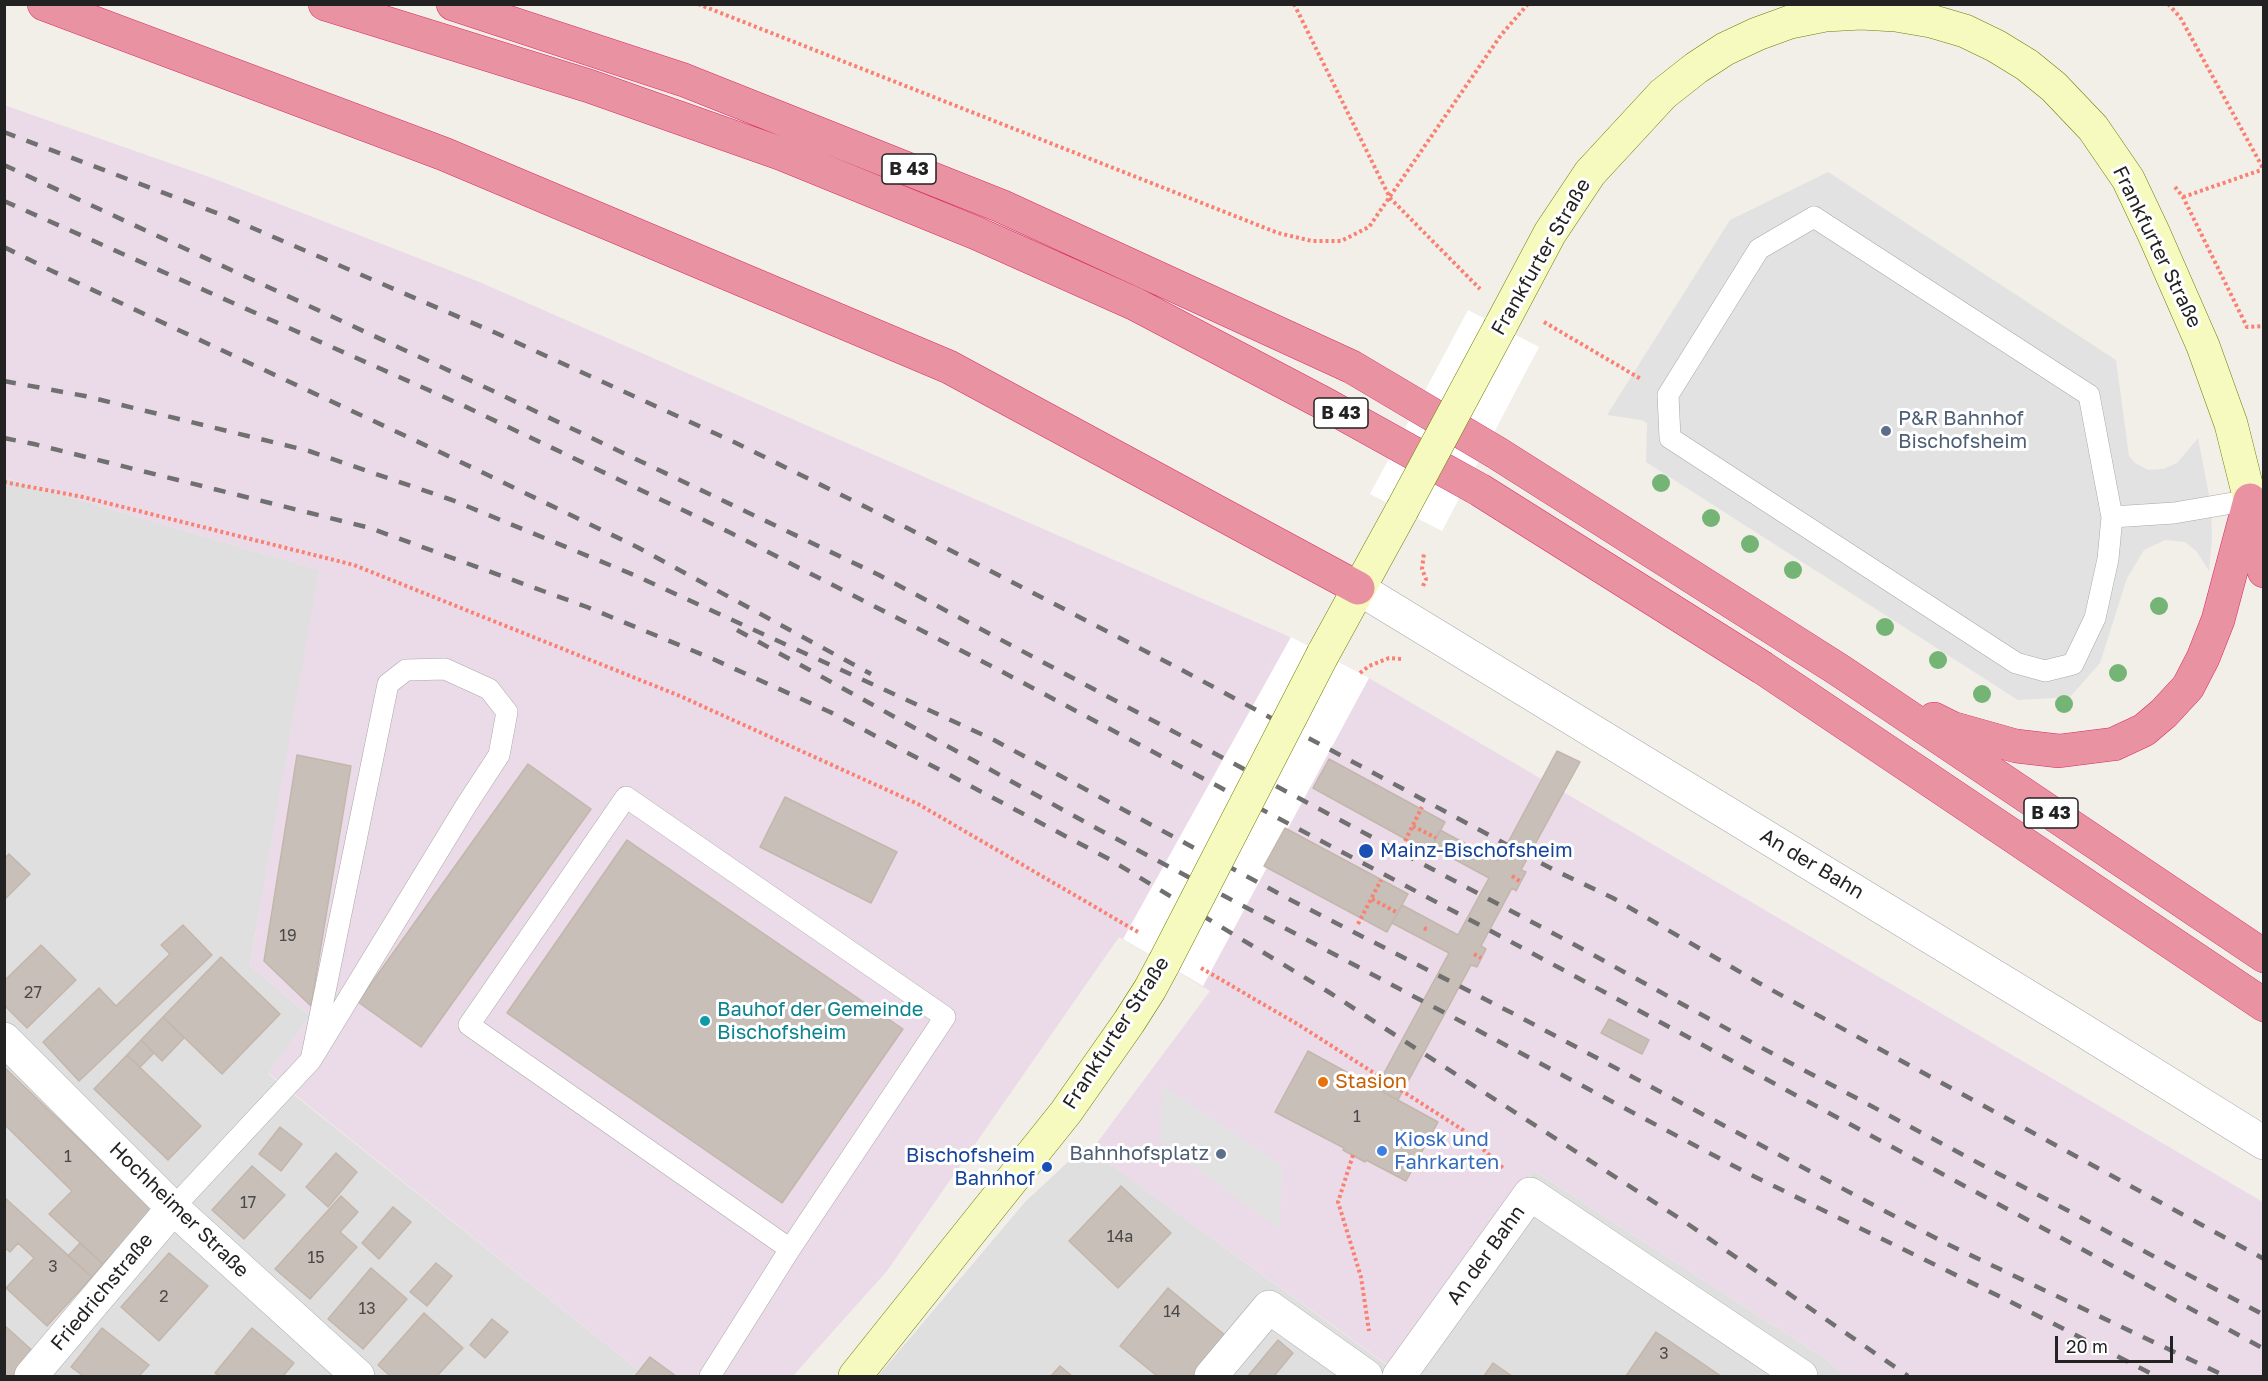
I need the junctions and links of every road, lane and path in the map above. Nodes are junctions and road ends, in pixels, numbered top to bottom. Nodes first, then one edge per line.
1 (44, 4) edge
2 (325, 4) edge
3 (453, 4) edge
4 (698, 4) edge
5 (1293, 4) edge
6 (1528, 4) edge
7 (2168, 4) edge
8 (2263, 170) edge
9 (2183, 197) dead end
10 (1390, 198) junction
11 (1485, 294) dead end
12 (1542, 321) dead end
13 (1668, 395) junction
14 (4, 482) edge
15 (2257, 500) edge
16 (2112, 517) junction
17 (1425, 549) dead end
18 (2264, 571) edge
19 (1426, 579) dead end
20 (1358, 588) junction
21 (1389, 658) dead end
22 (1839, 670) junction
23 (1360, 674) dead end
24 (1422, 807) dead end
25 (1413, 826) junction
26 (1436, 838) dead end
27 (1405, 842) dead end
28 (1512, 876) dead end
29 (1381, 880) dead end
30 (1521, 882) dead end
31 (1372, 899) junction
32 (1398, 913) dead end
33 (1358, 924) dead end
34 (1145, 936) dead end
35 (1474, 954) dead end
36 (2264, 956) edge
37 (1481, 958) dead end
38 (1196, 965) dead end
39 (2264, 1005) edge
40 (4, 1039) edge
41 (311, 1060) junction
42 (2264, 1143) edge
43 (1353, 1155) dead end
44 (1530, 1194) junction
45 (173, 1208) junction
46 (790, 1249) junction
47 (1369, 1332) dead end
48 (31, 1377) edge
49 (358, 1377) edge
50 (710, 1377) edge
51 (855, 1377) edge
52 (1211, 1377) edge
53 (1366, 1377) edge
54 (1399, 1377) edge
55 (1801, 1377) edge

1 - 20 highway
2 - 39 highway, B 43
3 - 22 highway, B 43
4 - 10 path
5 - 10 path
6 - 10 path
7 - 8 path
8 - 9 path
10 - 11 path
12 - 13 path
13 - 16 lane
13 - 16 lane
14 - 34 path
15 - 16 lane
15 - 18 highway
15 - 20 street, Frankfurter Straße, bridge
15 - 22 highway
17 - 19 path
20 - 42 street, An der Bahn
20 - 51 street, Frankfurter Straße, bridge
21 - 23 path
22 - 36 highway, B 43
24 - 25 path
25 - 26 path
25 - 27 path
28 - 30 path
29 - 31 path
31 - 32 path
31 - 33 path
35 - 37 path
38 - 44 path
40 - 45 street, Hochheimer Straße
41 - 41 lane
41 - 45 lane
43 - 47 path
44 - 54 street, An der Bahn
44 - 55 street, An der Bahn
45 - 48 street, Friedrichstraße
45 - 49 street, Hochheimer Straße
46 - 46 lane
46 - 50 lane
52 - 53 street

